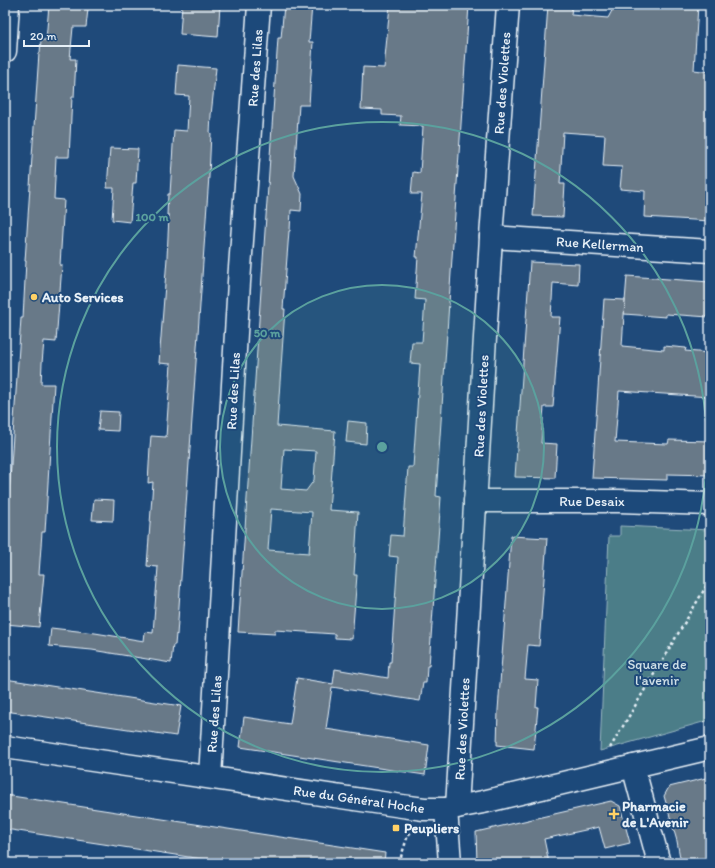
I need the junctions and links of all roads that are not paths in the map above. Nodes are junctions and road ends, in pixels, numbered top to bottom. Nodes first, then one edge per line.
1 (8, 5) edge
2 (259, 5) edge
3 (508, 5) edge
4 (5, 51) edge
5 (491, 237) junction
6 (710, 251) edge
7 (475, 501) junction
8 (710, 504) edge
9 (5, 747) edge
10 (710, 748) edge
11 (632, 766) junction
12 (210, 777) junction
13 (452, 808) junction
14 (450, 863) edge
15 (660, 863) edge

1 - 4 street
2 - 12 street, Rue des Lilas
3 - 5 street, Rue des Violettes
5 - 6 street, Rue Kellerman
5 - 7 street, Rue des Violettes
7 - 8 street, Rue Desaix
7 - 13 street, Rue des Violettes
9 - 12 street, Rue du Général Hoche
10 - 11 street, Rue du Général Hoche
11 - 13 street, Rue du Général Hoche
11 - 15 street
12 - 13 street, Rue du Général Hoche
13 - 14 street, Rue des Violettes

